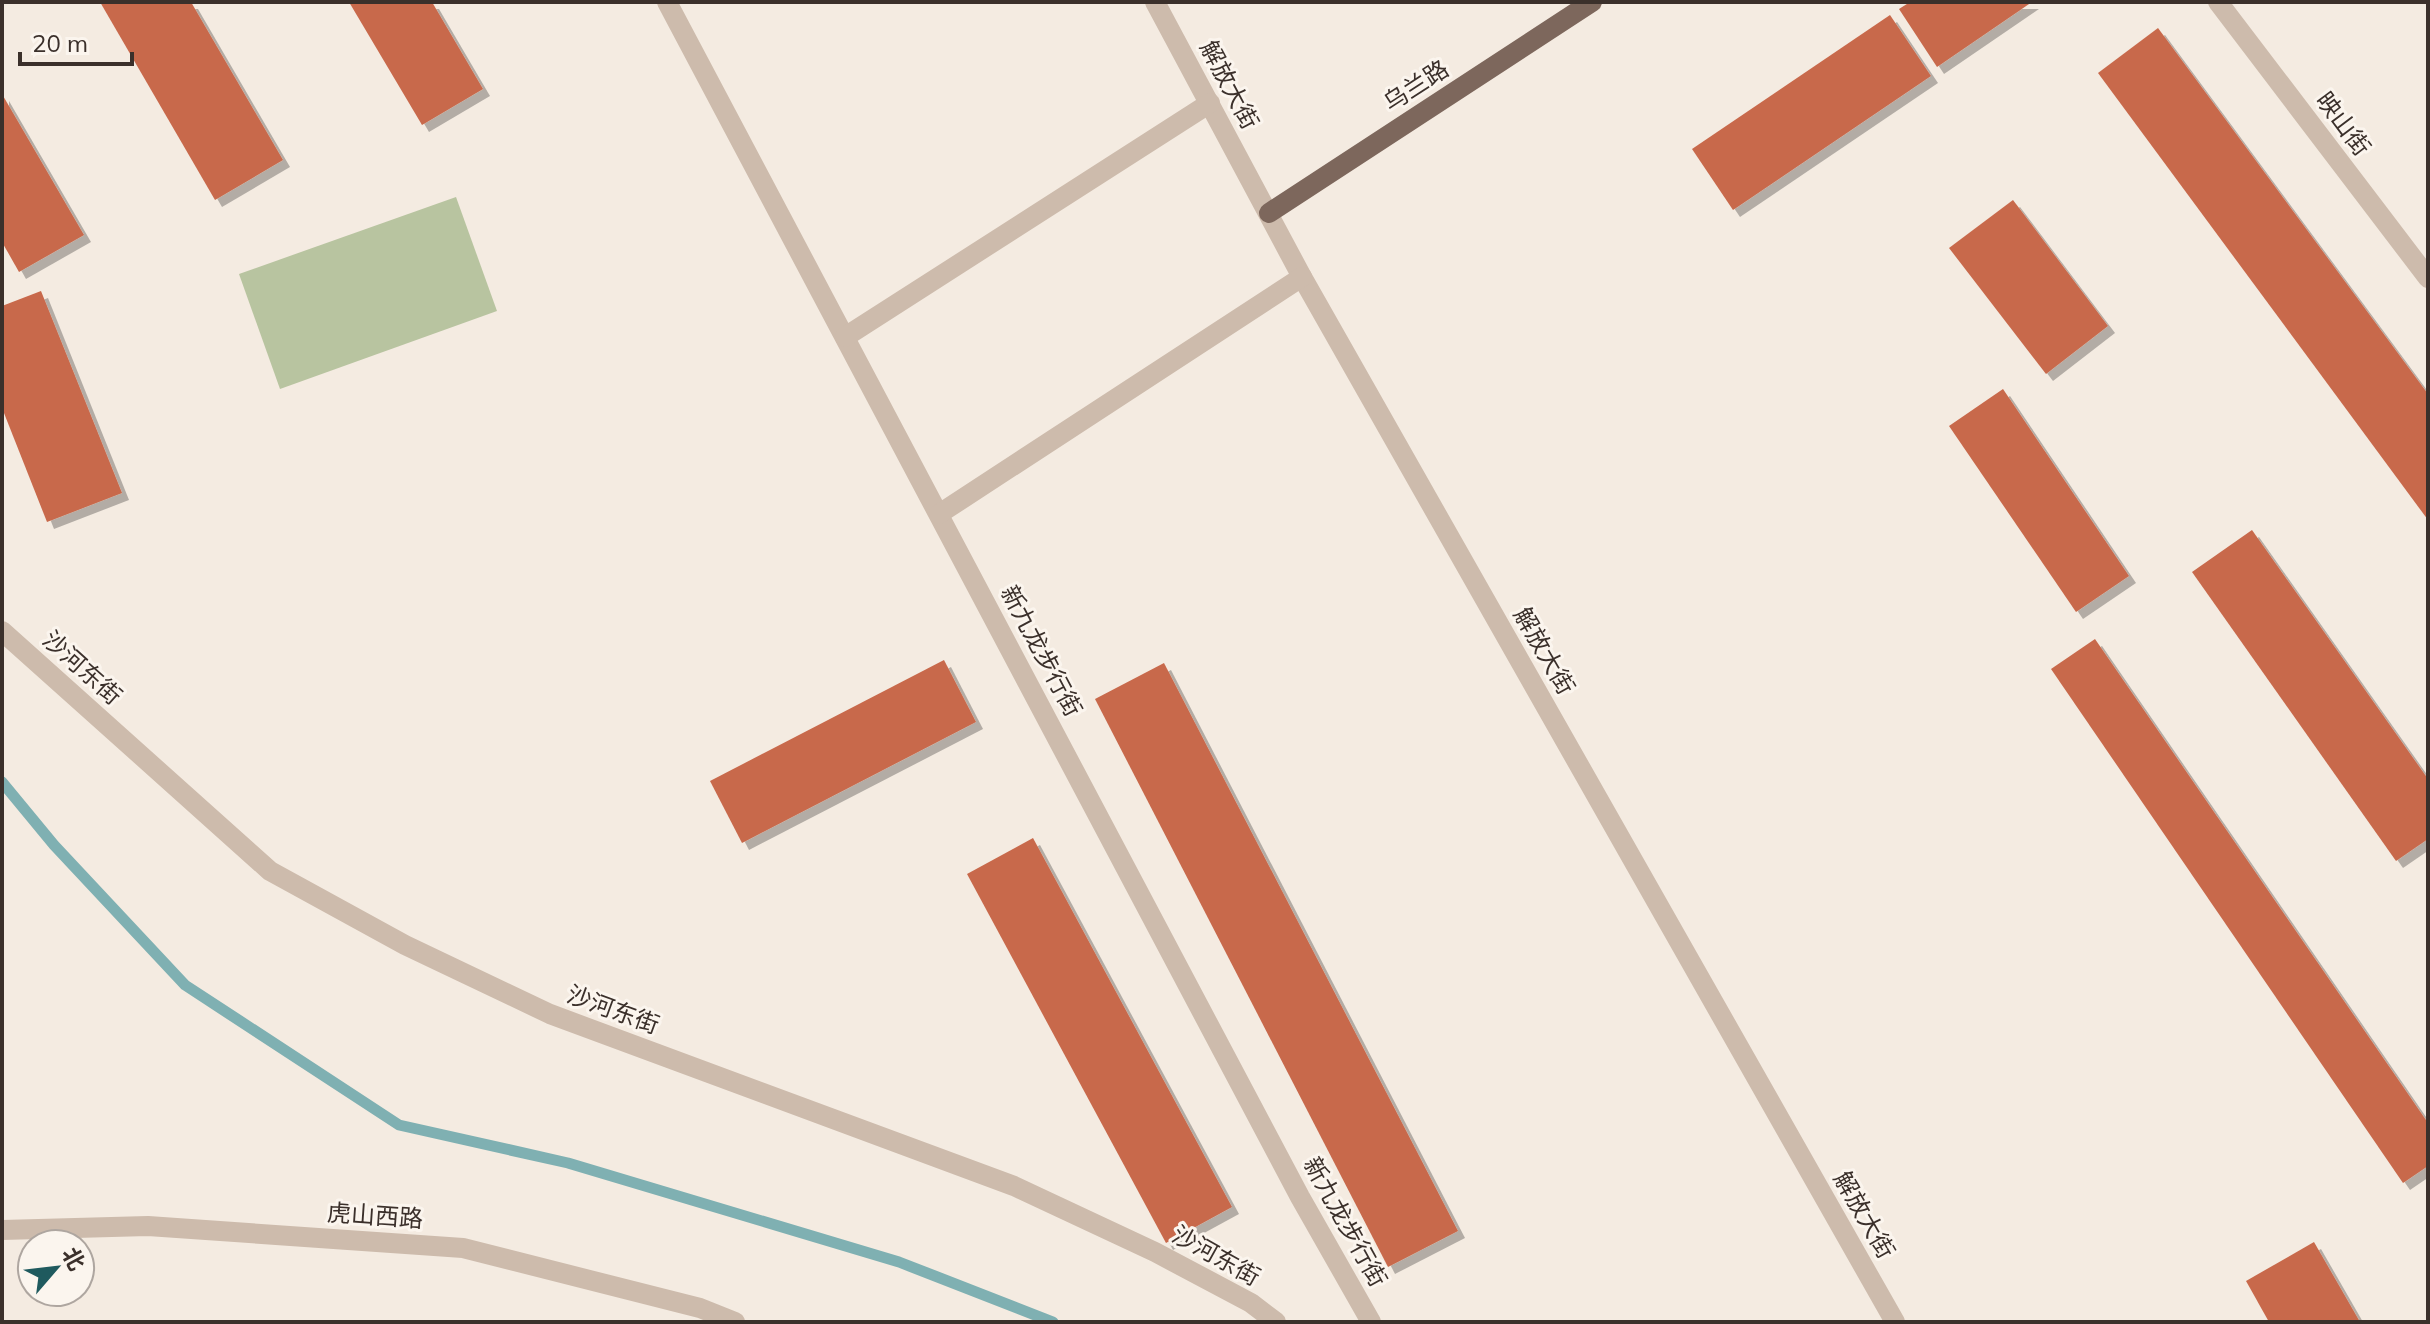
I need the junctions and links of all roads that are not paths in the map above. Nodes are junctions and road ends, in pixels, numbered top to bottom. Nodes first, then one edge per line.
1 (667, 2) edge
2 (1155, 2) edge
3 (1592, 2) edge
4 (2218, 2) edge
5 (1210, 103) junction
6 (1269, 213) junction
7 (1302, 277) junction
8 (2428, 278) edge
9 (845, 337) junction
10 (939, 514) junction
11 (2, 631) edge
12 (2, 1230) edge
13 (735, 1322) edge
14 (1276, 1322) edge
15 (1371, 1322) edge
16 (1895, 1322) edge

1 - 9 street, 新九龙步行街
2 - 5 street, 解放大街
3 - 6 main road, 乌兰路
4 - 8 street, 映山街
5 - 6 street, 解放大街
5 - 9 street
6 - 7 street, 解放大街
7 - 10 street
7 - 16 street, 解放大街
9 - 10 street, 新九龙步行街
10 - 15 street, 新九龙步行街
11 - 14 street, 沙河东街
12 - 13 street, 虎山西路

